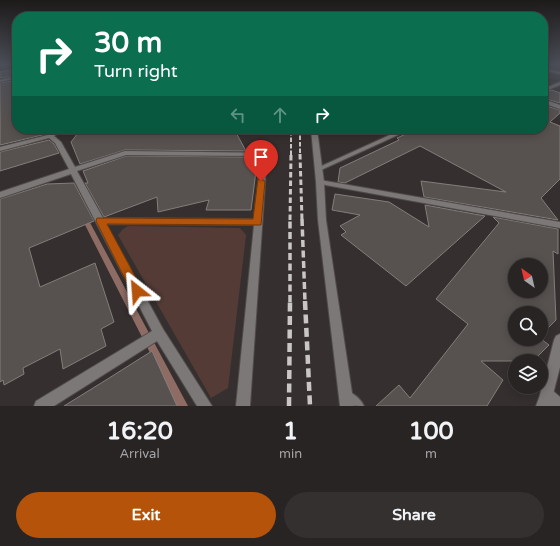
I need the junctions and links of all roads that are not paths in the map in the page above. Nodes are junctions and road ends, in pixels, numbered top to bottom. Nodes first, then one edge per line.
1 (558, 84) edge
2 (548, 89) edge
3 (548, 103) edge
4 (560, 107) edge
5 (53, 134) edge
6 (315, 134) edge
7 (397, 134) edge
8 (50, 136) junction
9 (0, 149) edge
10 (319, 169) junction
11 (72, 170) junction
12 (320, 182) junction
13 (0, 195) edge
14 (100, 221) junction
15 (257, 222) junction
16 (560, 225) edge
17 (159, 333) junction
18 (560, 340) edge
19 (545, 400) edge
20 (346, 401) edge
21 (41, 406) edge
22 (205, 406) edge
23 (243, 406) edge
24 (357, 406) edge
25 (560, 406) edge

1 - 2 street
3 - 4 street
5 - 8 street
6 - 10 street
7 - 10 street
8 - 9 street
8 - 11 street
10 - 12 street
11 - 13 street
11 - 14 street
11 - 15 street
12 - 16 street
12 - 20 street
14 - 15 street
14 - 17 street
15 - 23 street
17 - 21 street
17 - 22 street
18 - 19 street
19 - 25 street
20 - 24 street

